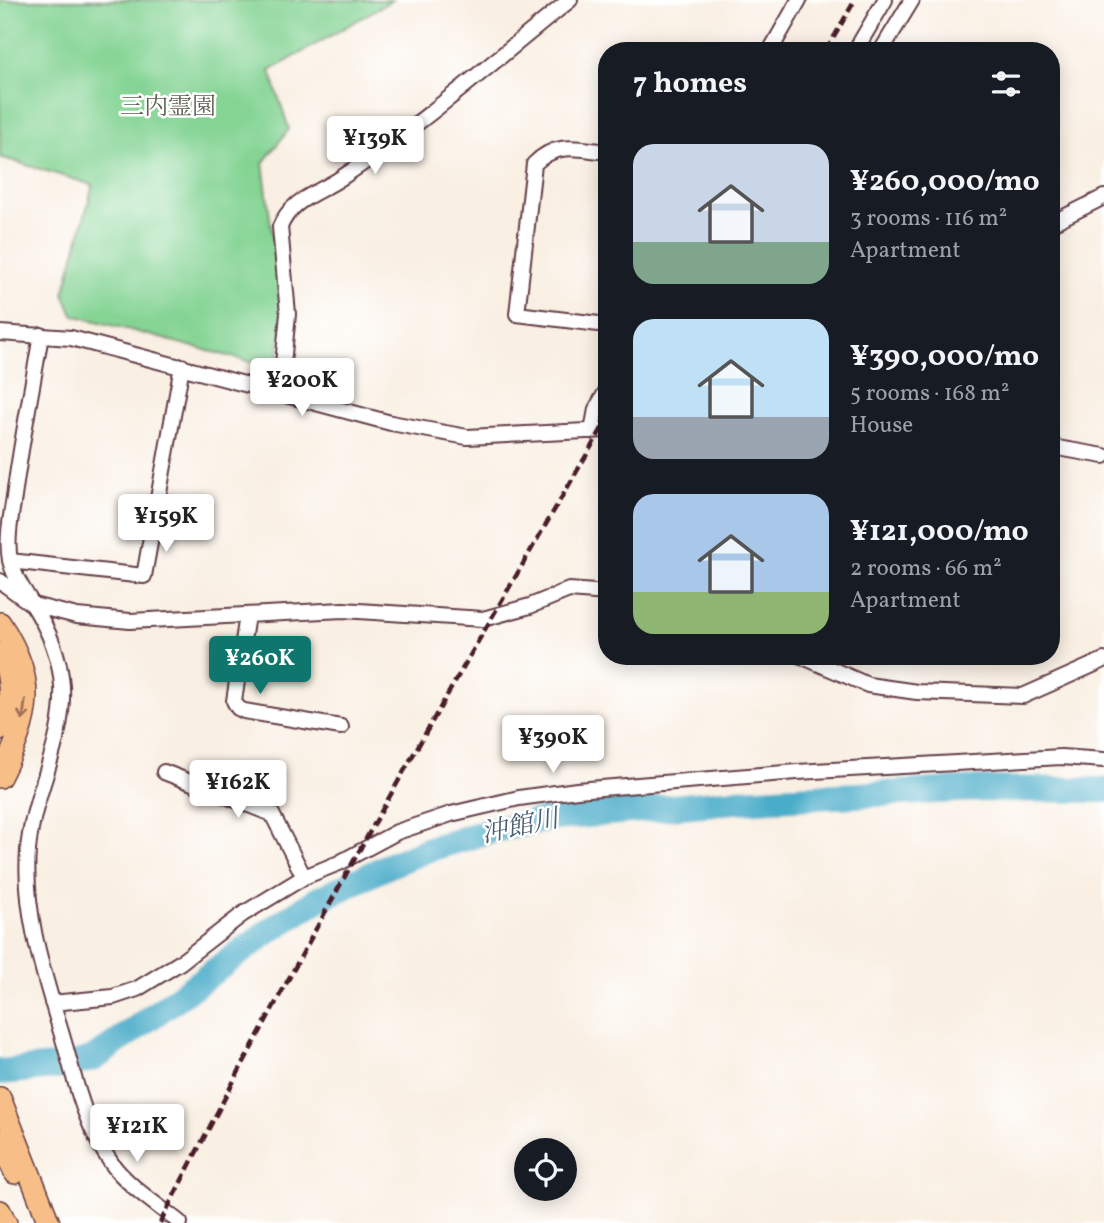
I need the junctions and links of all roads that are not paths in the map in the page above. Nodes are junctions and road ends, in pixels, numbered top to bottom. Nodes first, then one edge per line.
1 (570, 0) edge
2 (799, 0) edge
3 (885, 0) edge
4 (912, 0) edge
5 (775, 42) edge
6 (860, 42) edge
7 (886, 42) edge
8 (598, 151) edge
9 (1104, 197) edge
10 (1060, 219) edge
11 (598, 324) edge
12 (0, 333) edge
13 (41, 335) junction
14 (181, 366) junction
15 (280, 394) junction
16 (598, 406) edge
17 (592, 431) junction
18 (598, 431) edge
19 (1060, 448) edge
20 (1104, 456) edge
21 (5, 541) edge
22 (10, 561) junction
23 (0, 581) edge
24 (598, 592) edge
25 (33, 606) junction
26 (247, 615) junction
27 (0, 624) edge
28 (0, 653) edge
29 (1104, 660) edge
30 (822, 665) edge
31 (341, 727) dead end
32 (0, 730) edge
33 (1104, 760) edge
34 (164, 772) dead end
35 (0, 776) edge
36 (304, 877) junction
37 (52, 1003) junction
38 (0, 1098) edge
39 (0, 1140) edge
40 (0, 1211) edge
41 (6, 1223) edge
42 (35, 1223) edge
43 (49, 1223) edge
44 (180, 1223) edge

1 - 15 street
2 - 5 street
3 - 6 street
4 - 7 street
8 - 11 street
9 - 10 street
12 - 13 street
13 - 14 street
13 - 21 street
14 - 15 street
14 - 22 street
15 - 17 street
16 - 17 street
17 - 18 street
19 - 20 street
21 - 22 street
22 - 25 street
23 - 25 street
24 - 26 street
25 - 26 street
25 - 37 street
26 - 31 street
27 -> 35 highway
28 - 32 highway
29 - 30 street
33 - 36 street
34 - 36 street
36 - 37 street
37 - 44 street
38 - 43 highway
39 - 42 highway
40 - 41 highway

